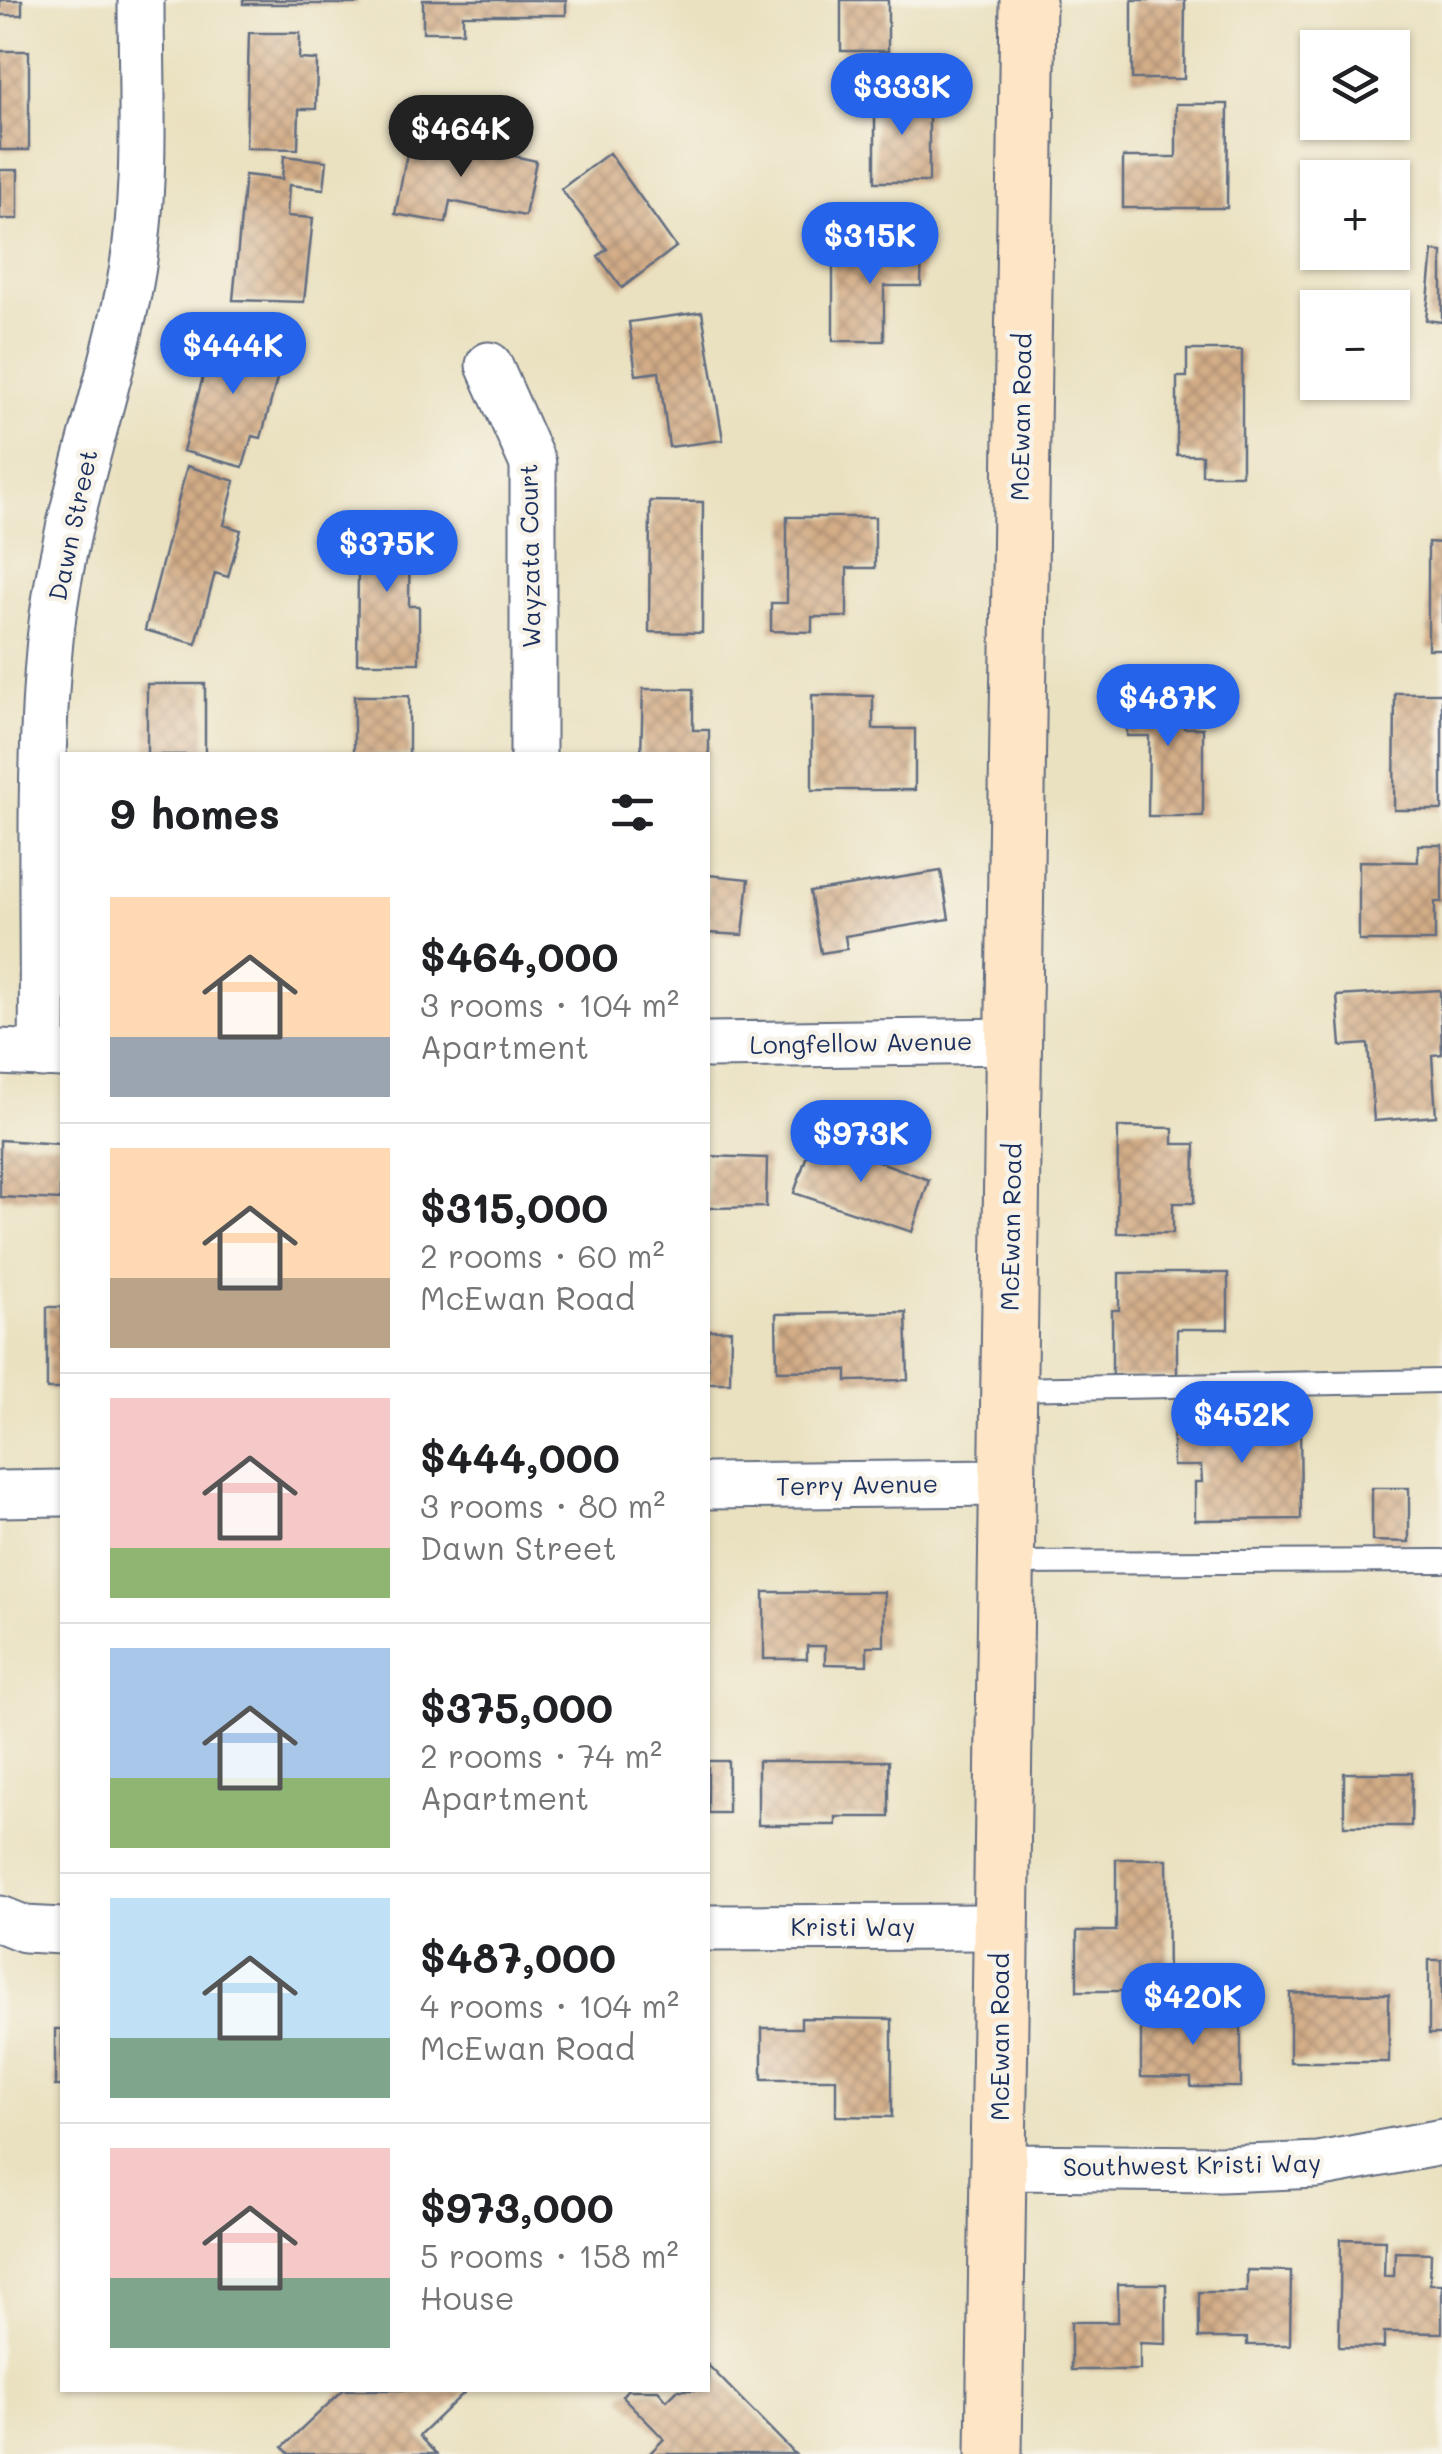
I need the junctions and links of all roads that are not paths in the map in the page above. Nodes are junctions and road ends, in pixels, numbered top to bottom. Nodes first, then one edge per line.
1 (141, 0) edge
2 (1028, 0) edge
3 (490, 365) dead end
4 (532, 752) edge
5 (1015, 1041) junction
6 (710, 1045) edge
7 (35, 1054) edge
8 (1442, 1381) edge
9 (1008, 1389) junction
10 (1006, 1484) junction
11 (710, 1486) edge
12 (60, 1493) edge
13 (0, 1494) edge
14 (1442, 1561) edge
15 (1005, 1563) junction
16 (0, 1920) edge
17 (999, 1926) junction
18 (710, 1928) edge
19 (60, 1930) edge
20 (1442, 2142) edge
21 (1000, 2167) junction
22 (994, 2454) edge

1 - 7 street, Dawn Street
2 - 5 street, McEwan Road
3 - 4 street, Wayzata Court
5 - 6 street, Longfellow Avenue
5 - 9 street, McEwan Road
8 - 9 lane
9 - 10 street, McEwan Road
10 - 11 street, Terry Avenue
10 - 15 street, McEwan Road
12 - 13 street
14 - 15 lane
15 - 17 street, McEwan Road
16 - 19 street
17 - 18 street, Kristi Way
17 - 21 street, McEwan Road
20 - 21 street, Southwest Kristi Way
21 - 22 street, McEwan Road

